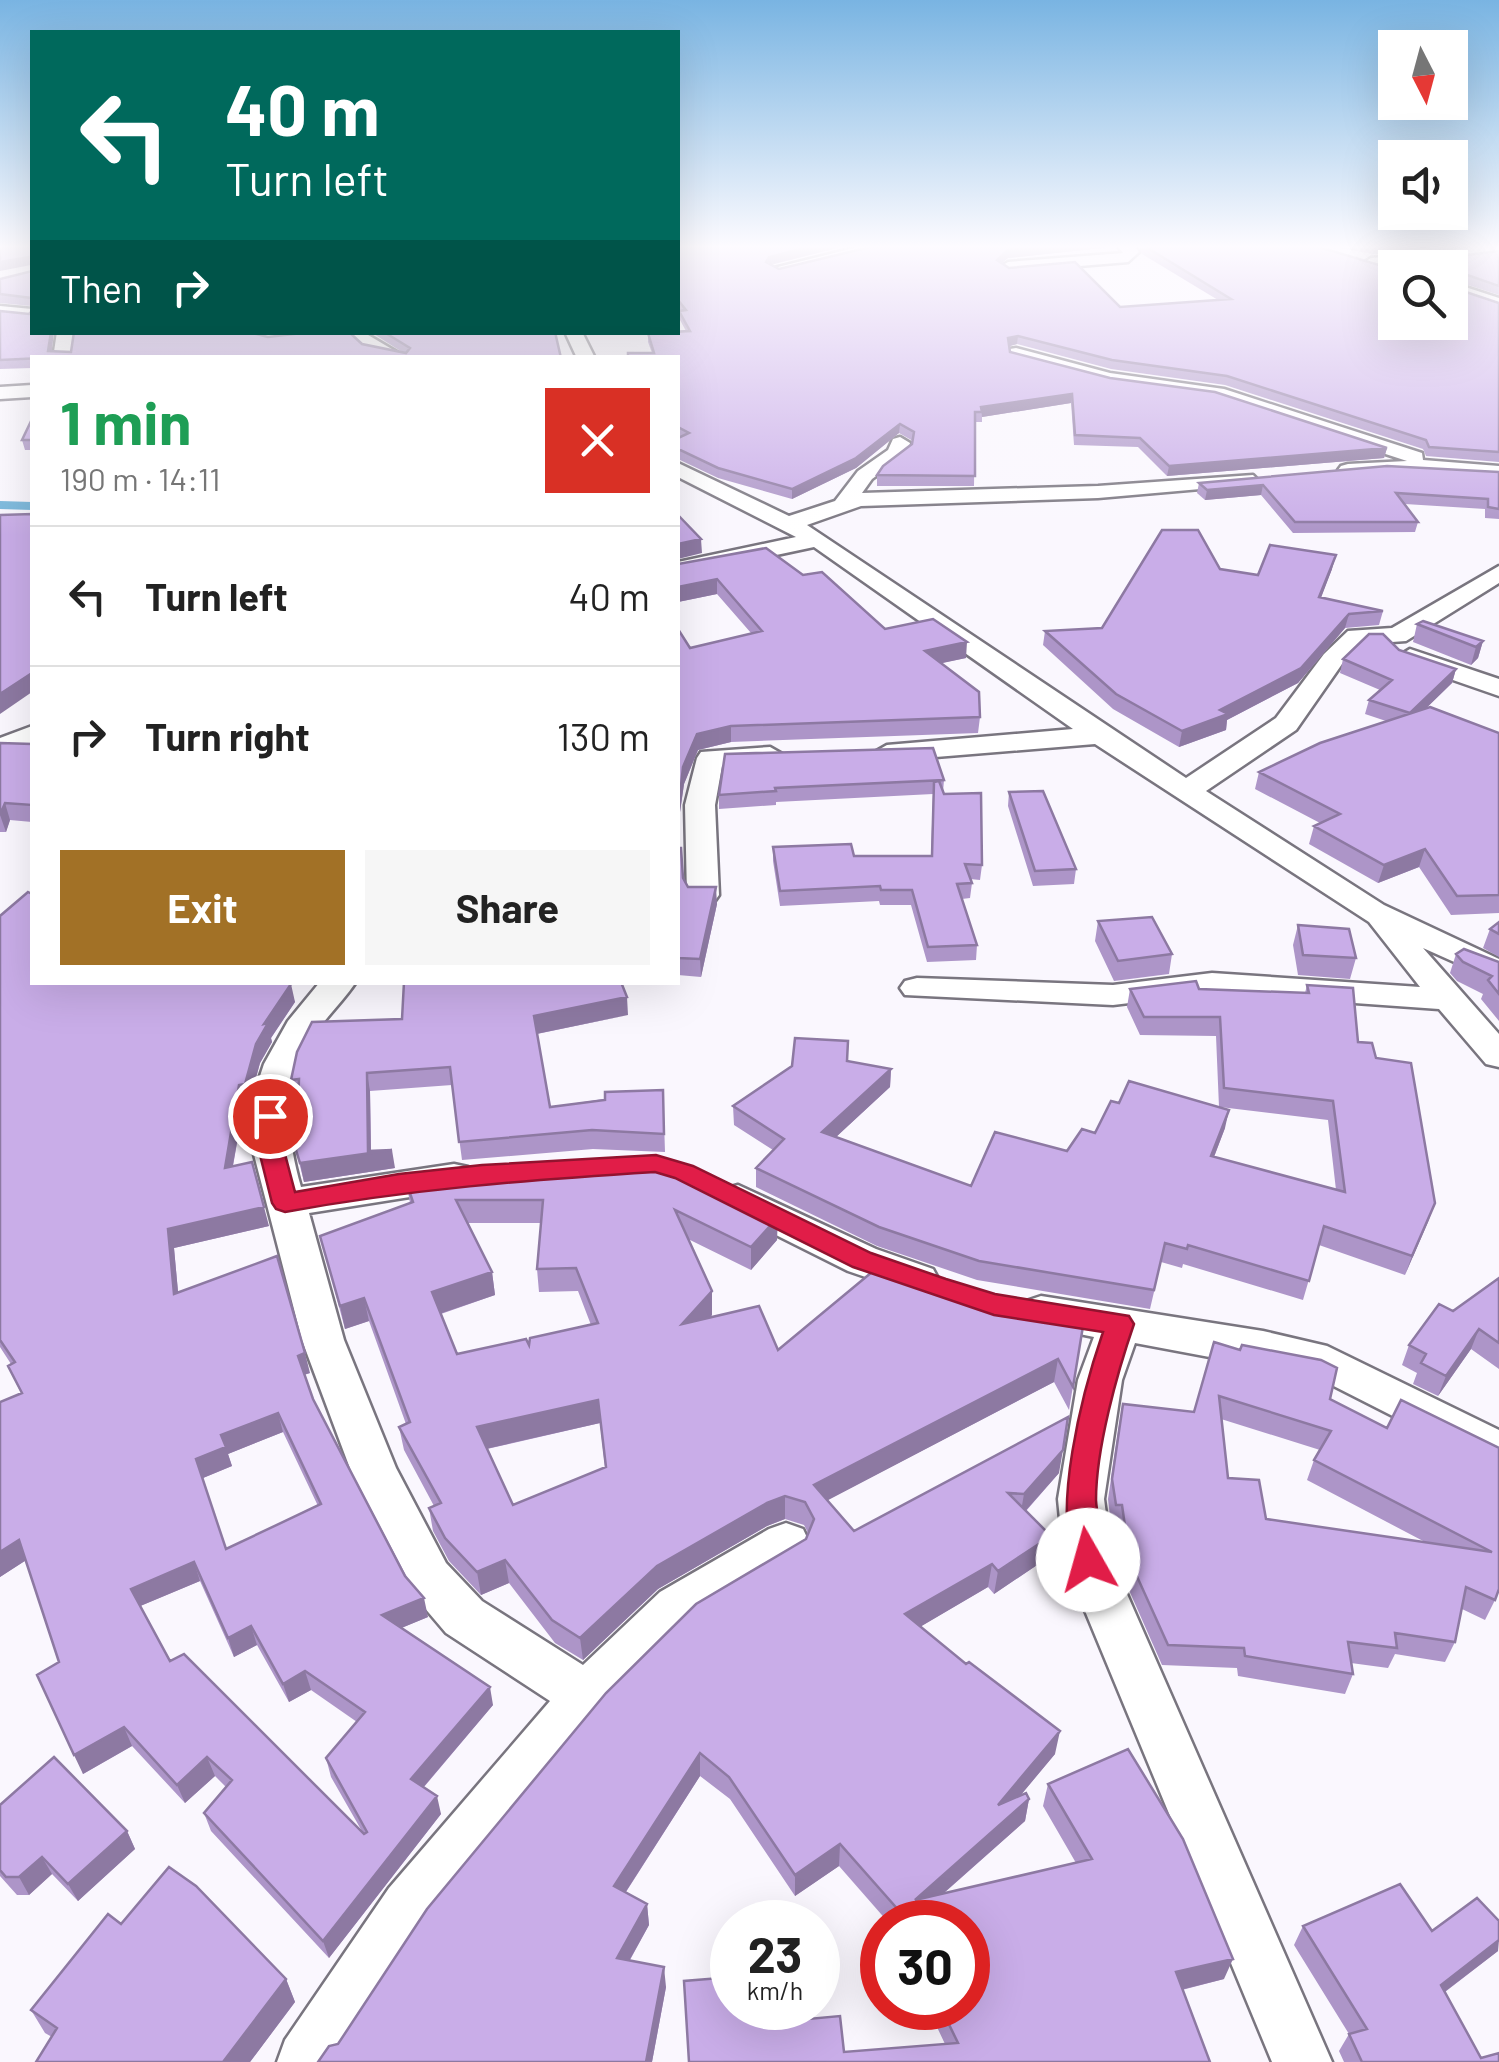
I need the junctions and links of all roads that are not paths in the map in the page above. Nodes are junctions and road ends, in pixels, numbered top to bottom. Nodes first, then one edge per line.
1 (1016, 353) edge
2 (30, 391) edge
3 (0, 394) edge
4 (900, 443) dead end
5 (1439, 466) junction
6 (680, 470) edge
7 (1330, 471) edge
8 (1499, 472) edge
9 (1275, 476) edge
10 (844, 504) junction
11 (787, 524) junction
12 (818, 539) junction
13 (680, 569) edge
14 (1499, 573) edge
15 (1388, 636) junction
16 (1499, 688) edge
17 (1100, 735) junction
18 (858, 754) edge
19 (803, 755) edge
20 (1186, 791) junction
21 (703, 895) edge
22 (1374, 912) junction
23 (1499, 972) edge
24 (336, 985) edge
25 (917, 988) dead end
26 (1449, 999) junction
27 (1499, 1056) edge
28 (501, 1172) edge
29 (702, 1181) edge
30 (285, 1203) junction
31 (954, 1292) edge
32 (1012, 1307) edge
33 (1120, 1324) junction
34 (1499, 1451) edge
35 (786, 1544) dead end
36 (587, 1696) junction
37 (307, 2062) edge
38 (1302, 2062) edge

1 - 5 street
2 - 3 street
4 - 10 street
5 - 7 street
5 - 8 street
6 - 11 street
9 - 10 street
10 - 11 street
11 - 12 street
12 - 13 street
12 - 17 street
14 - 15 street
15 - 16 street
15 - 20 street
17 - 18 street
17 - 20 street
19 - 21 street
20 - 22 street
22 - 23 street
22 - 26 street
24 - 30 street
25 - 26 street
26 - 27 street
28 - 30 street
29 - 31 street
30 - 36 street
32 - 33 street
33 - 34 street
33 - 38 street
35 - 36 street
36 - 37 street

